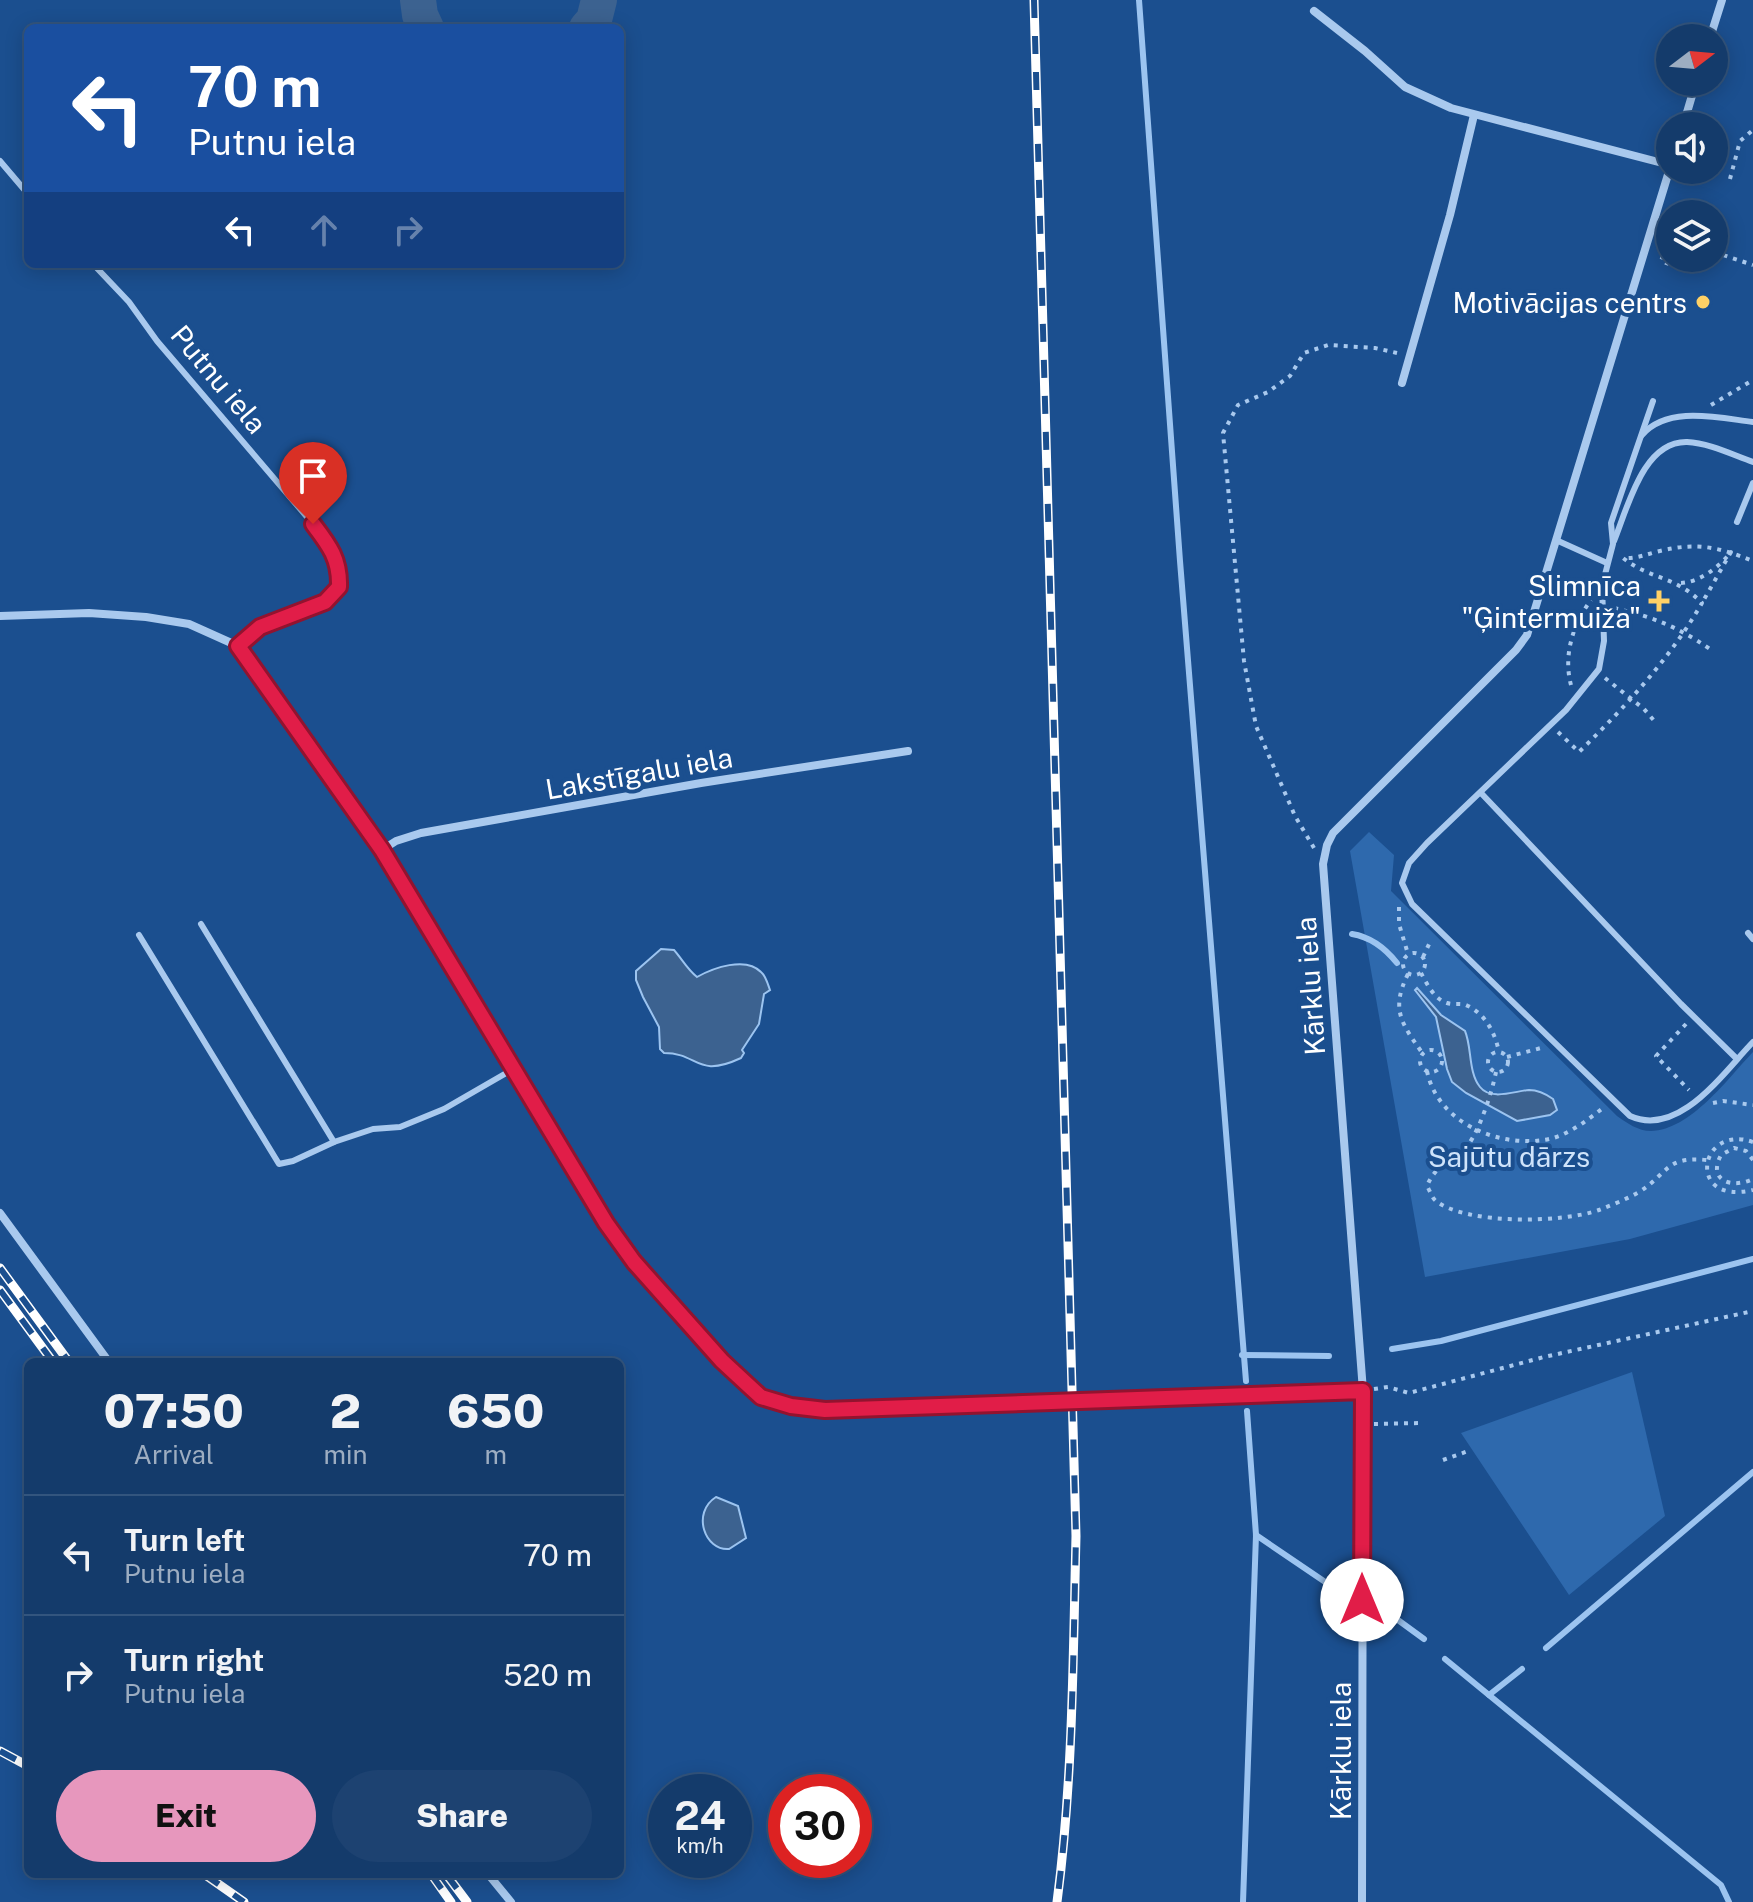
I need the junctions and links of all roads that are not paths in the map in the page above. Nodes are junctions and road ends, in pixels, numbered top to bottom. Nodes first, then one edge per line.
1 (1722, 0) edge
2 (1314, 11) dead end
3 (1714, 24) edge
4 (1474, 115) junction
5 (0, 161) edge
6 (1656, 163) edge
7 (1665, 184) edge
8 (24, 189) edge
9 (97, 268) edge
10 (1402, 383) dead end
11 (1653, 401) dead end
12 (1753, 422) edge
13 (1640, 438) junction
14 (1753, 462) edge
15 (1753, 483) edge
16 (1737, 522) dead end
17 (1556, 540) junction
18 (1613, 544) junction
19 (1607, 563) junction
20 (0, 616) edge
21 (238, 646) junction
22 (908, 751) dead end
23 (1481, 793) junction
24 (382, 850) junction
25 (201, 924) dead end
26 (139, 935) dead end
27 (1753, 1042) edge
28 (1737, 1059) junction
29 (515, 1068) junction
30 (334, 1142) junction
31 (0, 1213) edge
32 (106, 1358) edge
33 (1363, 1391) junction
34 (491, 1878) edge
35 (511, 1902) edge
36 (1362, 1902) edge

1 - 3 street
2 - 4 street
4 - 6 street
4 - 10 street
5 - 8 lane
7 - 17 street, Kārklu iela
9 - 21 lane, Putnu iela
11 - 13 lane
12 - 13 lane
13 - 18 lane
14 - 18 lane
15 - 16 lane
17 - 19 lane
17 - 33 street, Kārklu iela
18 - 19 lane
19 - 23 lane
20 - 21 street
21 - 24 street
22 - 24 street, Lakstīgalu iela
23 - 28 lane
23 - 28 lane
24 - 29 street
25 - 30 lane
26 - 30 lane
27 - 28 lane
29 - 30 lane
29 - 33 street
31 - 32 street
33 - 36 street, Kārklu iela
34 - 35 street

